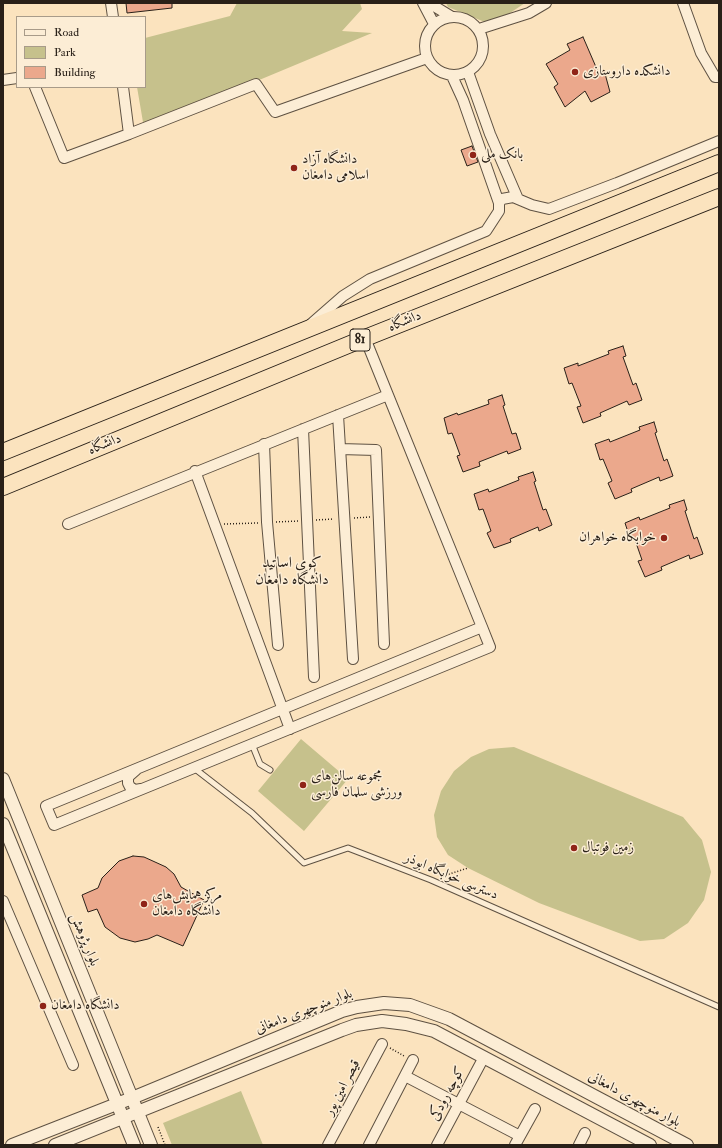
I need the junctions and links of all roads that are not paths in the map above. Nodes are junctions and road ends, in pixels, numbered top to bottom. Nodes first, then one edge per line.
1 (111, 3) edge
2 (423, 3) edge
3 (429, 3) edge
4 (446, 3) edge
5 (546, 3) edge
6 (683, 3) edge
7 (113, 16) edge
8 (452, 16) junction
9 (434, 24) junction
10 (479, 29) junction
11 (427, 58) junction
12 (468, 72) junction
13 (452, 76) junction
14 (719, 77) edge
15 (16, 78) edge
16 (3, 80) edge
17 (35, 88) edge
18 (123, 88) edge
19 (129, 134) junction
20 (719, 141) edge
21 (719, 163) edge
22 (719, 196) edge
23 (518, 199) junction
24 (498, 203) junction
25 (303, 331) junction
26 (365, 338) junction
27 (388, 395) junction
28 (338, 415) junction
29 (303, 428) junction
30 (264, 444) junction
31 (340, 449) junction
32 (3, 452) edge
33 (195, 471) junction
34 (3, 487) edge
35 (68, 524) dead end
36 (482, 628) junction
37 (384, 644) dead end
38 (278, 645) dead end
39 (353, 659) dead end
40 (314, 677) dead end
41 (282, 709) junction
42 (290, 729) junction
43 (252, 744) junction
44 (139, 768) junction
45 (194, 768) junction
46 (270, 770) dead end
47 (3, 779) edge
48 (141, 789) junction
49 (3, 824) edge
50 (3, 901) edge
51 (719, 1007) edge
52 (382, 1044) road end
53 (484, 1057) junction
54 (413, 1060) road end
55 (73, 1065) dead end
56 (405, 1076) junction
57 (132, 1098) junction
58 (117, 1103) junction
59 (459, 1104) junction
60 (535, 1109) dead end
61 (137, 1112) junction
62 (122, 1117) junction
63 (585, 1133) dead end
64 (520, 1136) junction
65 (12, 1145) edge
66 (55, 1145) edge
67 (134, 1145) edge
68 (150, 1145) edge
69 (328, 1145) edge
70 (369, 1145) edge
71 (437, 1145) edge
72 (515, 1145) edge
73 (578, 1145) edge
74 (650, 1145) edge
75 (687, 1145) edge

1 - 7 street
2 - 9 street
3 - 8 street
4 - 8 street
5 - 10 street
6 - 14 street
8 - 9 street
8 - 10 street
9 - 11 street
10 - 12 street
11 - 13 street
11 - 19 street
12 - 13 street
12 - 23 street
13 - 24 street
15 - 16 street
17 - 19 street
18 - 19 street
20 - 23 street
21 - 25 highway, 81
22 - 26 highway, دانشگاه / 81
23 - 24 street
24 - 25 street
25 - 32 highway, 81
26 - 27 street
26 - 34 highway, دانشگاه / 81
27 - 28 street
27 - 36 street
28 - 29 street
28 - 31 street
29 - 30 street
29 - 40 street
30 - 33 street
30 - 38 street
31 - 37 street
31 - 39 street
33 - 35 street
33 - 41 street
36 - 41 street
36 - 42 street
41 - 42 street
41 - 44 street
42 - 43 street
43 - 45 street
43 - 46 lane
44 - 48 street
44 - 48 street
45 - 48 street
45 - 51 lane, دسترسی خوابگاه ابوذر
47 - 57 street, بلوار پژوهش
49 - 58 street
50 - 55 street
52 - 69 street, قیصر امین پور
53 - 59 street, کوچه رودکی
53 - 61 street
53 - 74 street
54 - 56 street
56 - 59 street
56 - 70 street
57 - 58 street, بلوار منوچهری دامغانی
57 - 61 street, بلوار پژوهش
57 - 75 street, بلوار منوچهری دامغانی
58 - 62 street
58 - 65 street, بلوار منوچهری دامغانی
59 - 64 street
59 - 71 street, کوچه رودکی
60 - 64 street
61 - 62 street
61 - 68 street, بلوار پژوهش
62 - 66 street
62 - 67 street
63 - 73 street
64 - 72 street

